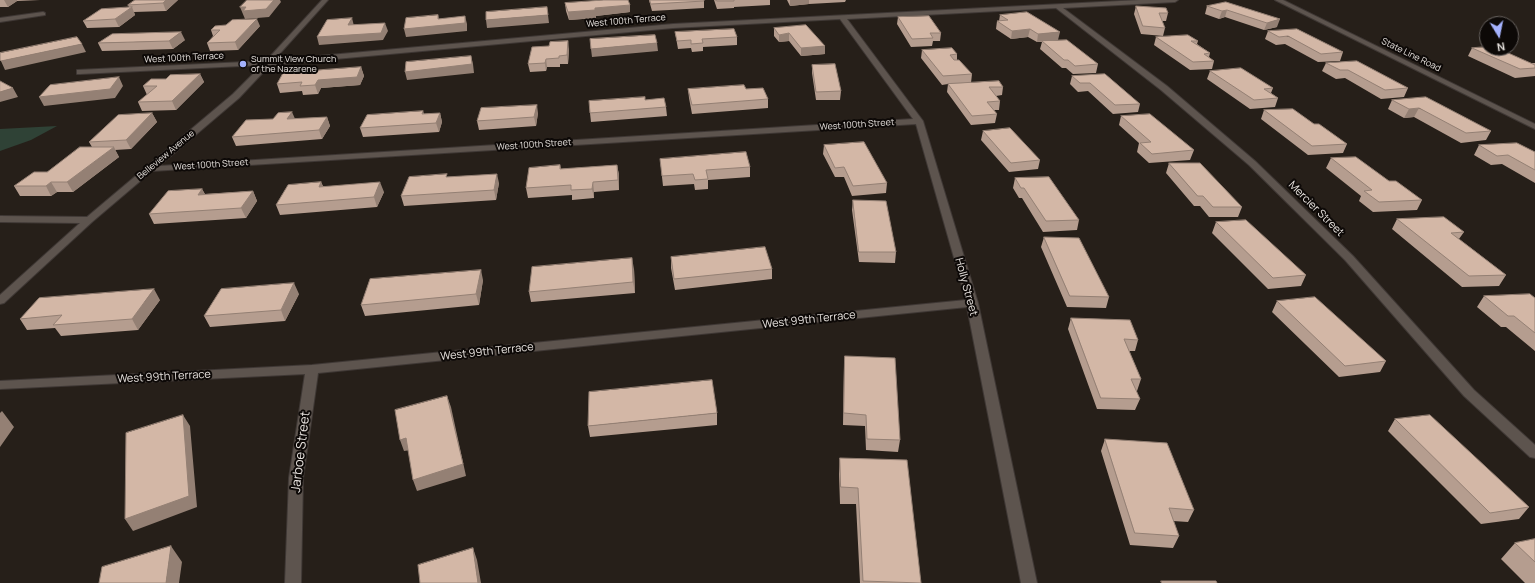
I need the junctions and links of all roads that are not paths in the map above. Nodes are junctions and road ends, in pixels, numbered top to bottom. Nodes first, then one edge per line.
1 (325, 0) edge
2 (1175, 0) edge
3 (1278, 0) edge
4 (1058, 6) junction
5 (43, 14) dead end
6 (842, 18) junction
7 (0, 20) edge
8 (268, 63) junction
9 (80, 72) dead end
10 (919, 121) junction
11 (1535, 127) edge
12 (149, 169) junction
13 (0, 219) edge
14 (89, 220) junction
15 (0, 301) edge
16 (972, 303) junction
17 (312, 369) junction
18 (0, 385) edge
19 (1535, 453) edge
20 (293, 583) edge
21 (1029, 583) edge

1 - 8 street, Belleview Avenue
2 - 4 street, West 100th Terrace
3 - 11 street, State Line Road
4 - 6 street, West 100th Terrace
4 - 19 street, Mercier Street
5 - 7 street
6 - 8 street, West 100th Terrace
6 - 10 street, Holly Street
8 - 9 street, West 100th Terrace
8 - 12 street, Belleview Avenue
10 - 12 street, West 100th Street
10 - 16 street, Holly Street
12 - 14 street, Belleview Avenue
13 - 14 street
14 - 15 street, Belleview Avenue
16 - 17 street, West 99th Terrace
16 - 21 street, Holly Street
17 - 18 street, West 99th Terrace
17 - 20 street, Jarboe Street

